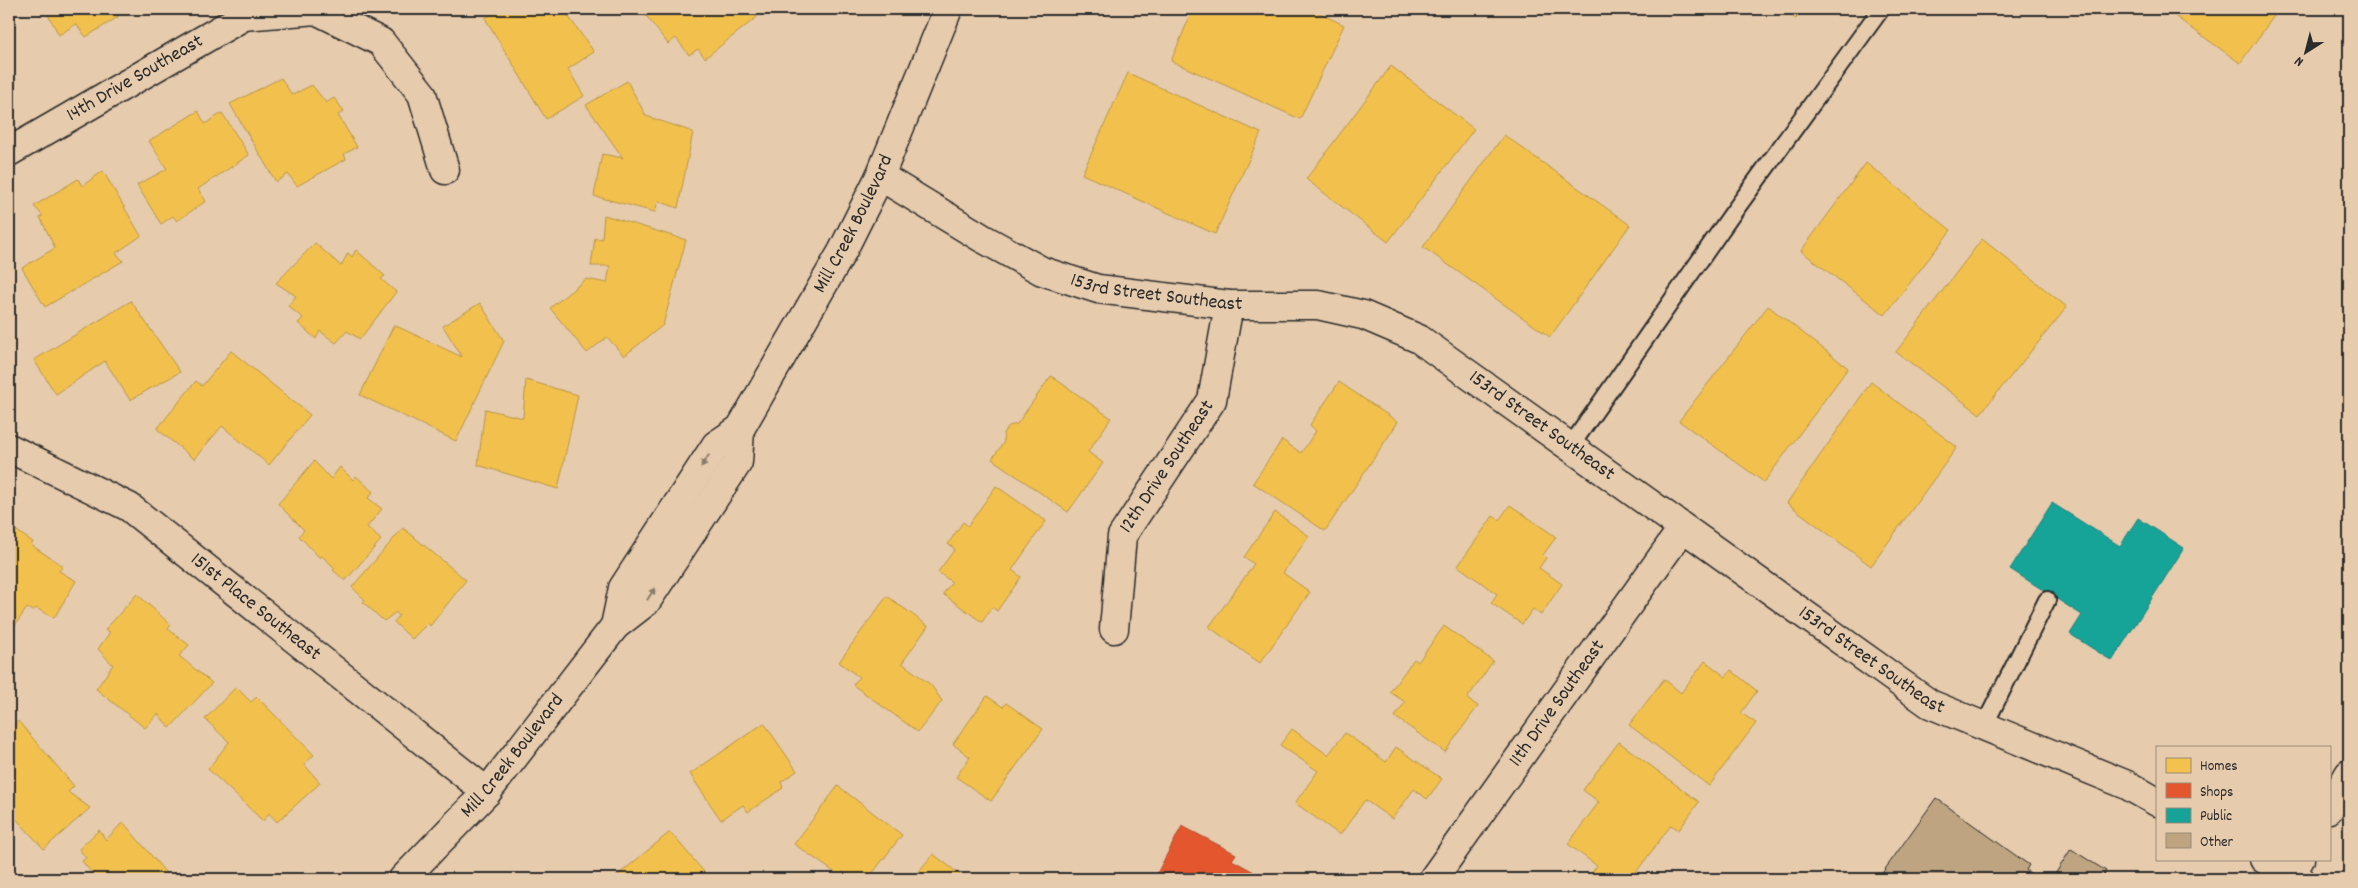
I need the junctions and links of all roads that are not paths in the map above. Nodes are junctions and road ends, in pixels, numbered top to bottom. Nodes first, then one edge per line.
1 (948, 9) edge
2 (1881, 9) edge
3 (9, 152) edge
4 (445, 170) dead end
5 (880, 176) junction
6 (1229, 305) junction
7 (1570, 447) junction
8 (9, 448) edge
9 (1682, 529) junction
10 (2047, 600) dead end
11 (1114, 629) dead end
12 (1984, 726) junction
13 (2349, 774) edge
14 (487, 792) junction
15 (2156, 801) edge
16 (2330, 807) edge
17 (2266, 860) edge
18 (2295, 873) edge
19 (403, 879) edge
20 (1433, 879) edge

1 - 5 street, Mill Creek Boulevard
2 - 7 lane
3 - 4 street, 14th Drive Southeast
5 - 6 street, 153rd Street Southeast
5 - 14 street, Mill Creek Boulevard
6 - 7 street, 153rd Street Southeast
6 - 11 street, 12th Drive Southeast
7 - 9 street, 153rd Street Southeast
8 - 14 street, 151st Place Southeast
9 - 12 street, 153rd Street Southeast
9 - 20 street, 11th Drive Southeast
10 - 12 lane
12 - 15 street, 153rd Street Southeast
13 - 16 street
14 - 19 street, Mill Creek Boulevard
17 - 18 street

